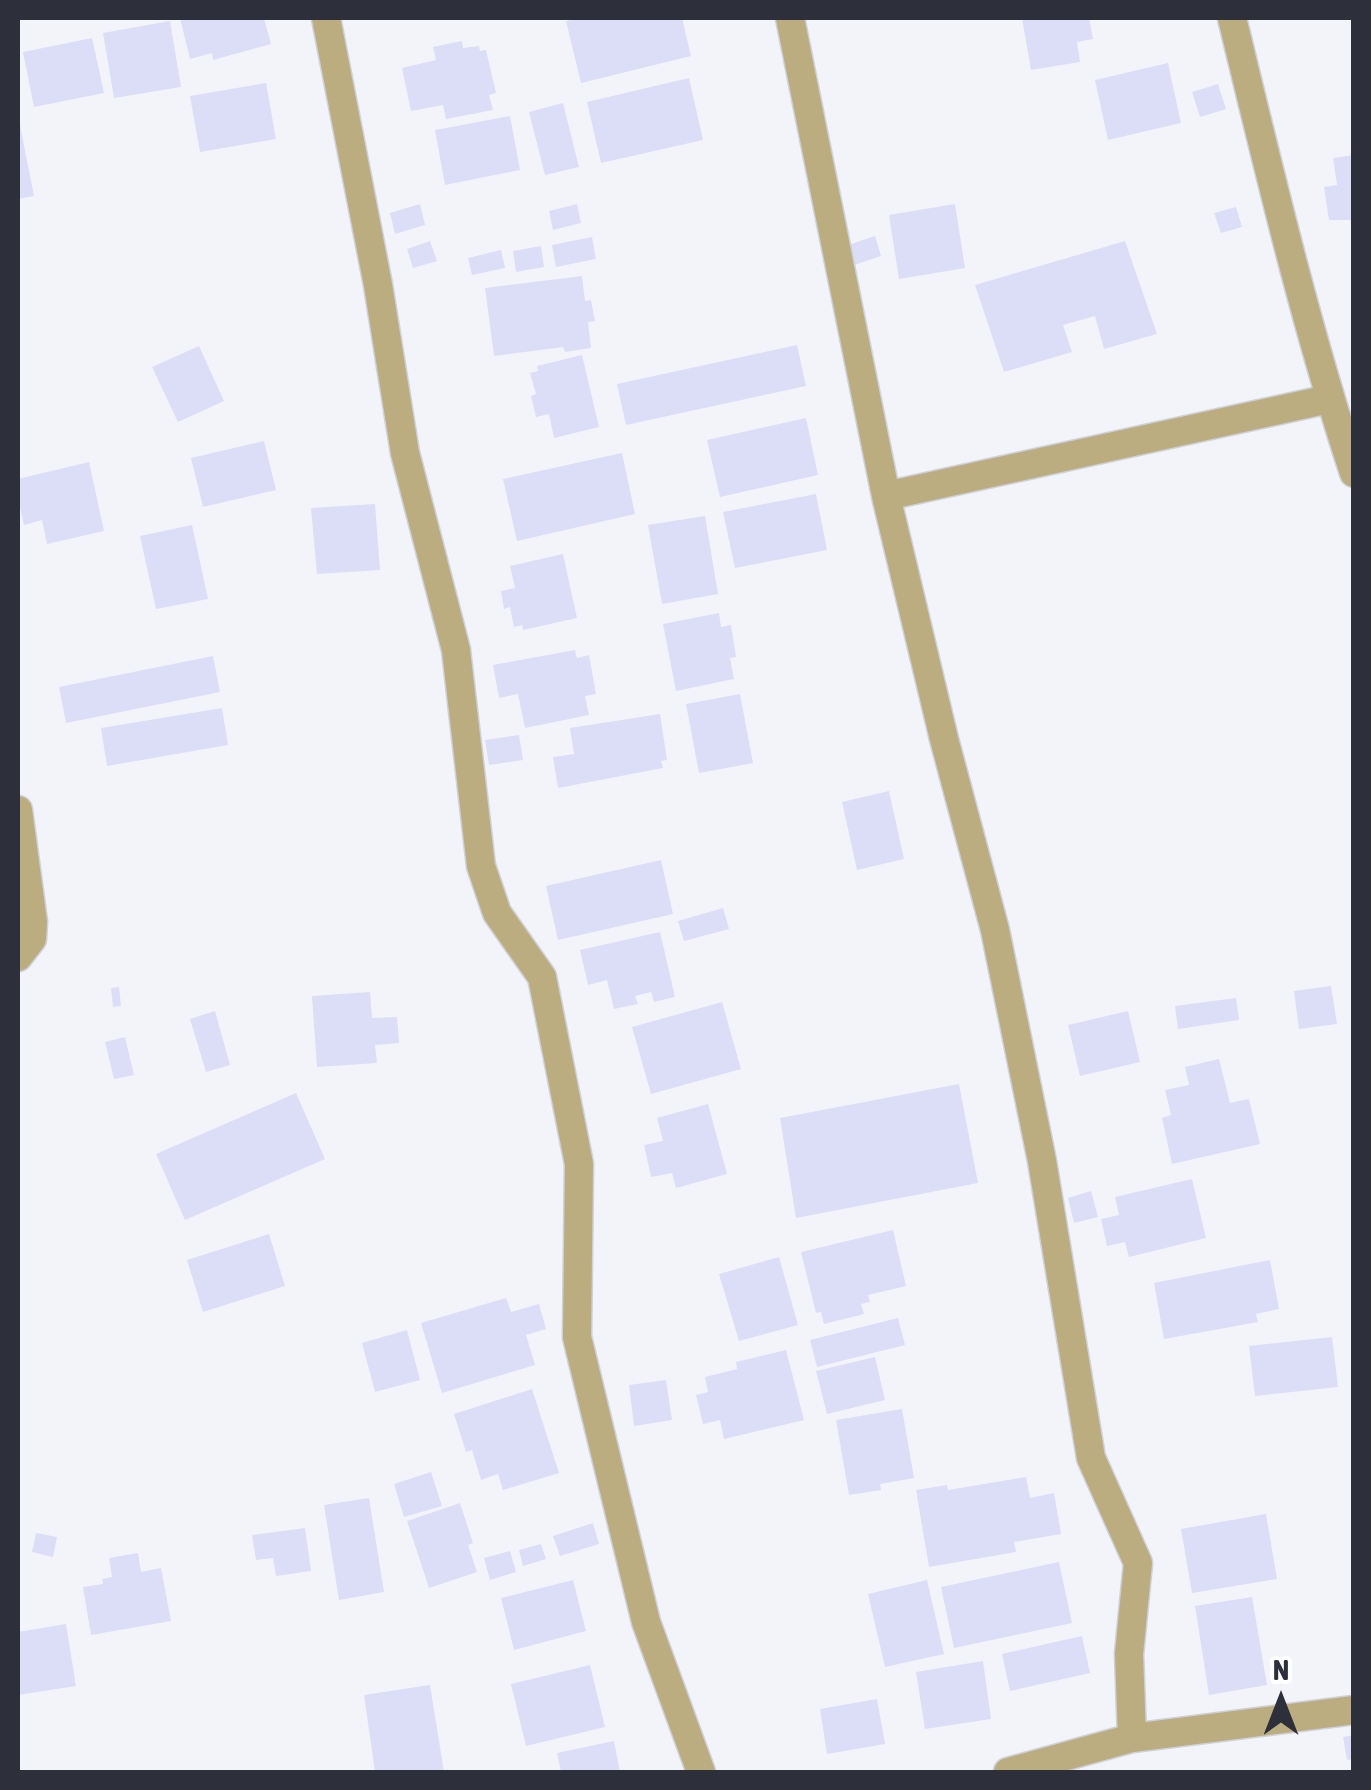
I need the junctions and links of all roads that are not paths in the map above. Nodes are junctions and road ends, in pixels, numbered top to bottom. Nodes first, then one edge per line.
1 (326, 18) edge
2 (790, 18) edge
3 (1232, 18) edge
4 (1329, 399) junction
5 (1354, 473) edge
6 (886, 496) junction
7 (18, 810) edge
8 (18, 957) edge
9 (1354, 1710) edge
10 (1132, 1738) junction
11 (701, 1772) edge
12 (1008, 1772) edge

1 - 11 street
2 - 6 street
3 - 4 street
4 - 5 street
4 - 6 street
6 - 10 street
7 - 8 street
9 - 10 street
10 - 12 street

